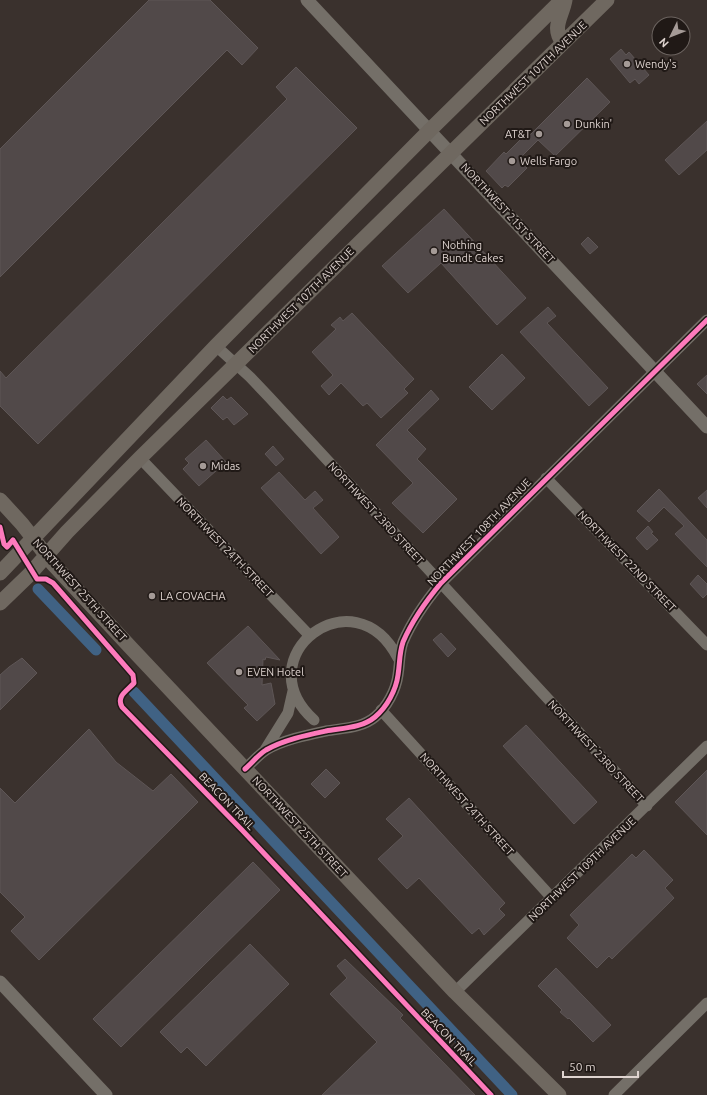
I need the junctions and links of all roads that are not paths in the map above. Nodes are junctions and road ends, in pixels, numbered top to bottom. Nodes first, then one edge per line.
1 (307, 0) edge
2 (562, 0) edge
3 (565, 0) edge
4 (607, 0) edge
5 (563, 43) junction
6 (430, 130) junction
7 (451, 153) junction
8 (707, 320) edge
9 (216, 346) junction
10 (236, 364) junction
11 (655, 371) junction
12 (707, 427) edge
13 (140, 458) junction
14 (546, 478) junction
15 (0, 500) edge
16 (33, 538) junction
17 (46, 554) junction
18 (0, 573) edge
19 (441, 583) junction
20 (0, 603) edge
21 (309, 635) junction
22 (707, 645) edge
23 (398, 658) junction
24 (293, 690) junction
25 (381, 710) junction
26 (314, 720) dead end
27 (707, 746) edge
28 (265, 750) junction
29 (245, 769) junction
30 (647, 806) junction
31 (552, 898) junction
32 (0, 982) edge
33 (455, 992) junction
34 (707, 1004) edge
35 (106, 1095) edge
36 (559, 1095) edge
37 (614, 1095) edge

1 - 6 street, NORTHWEST 21ST STREET
2 - 6 main road
3 - 5 main road
4 - 5 main road, NORTHWEST 107TH AVENUE
5 - 7 main road, NORTHWEST 107TH AVENUE
6 - 7 street, NORTHWEST 21ST STREET
6 - 9 main road
7 - 10 main road, NORTHWEST 107TH AVENUE
7 - 11 street, NORTHWEST 21ST STREET
8 - 11 street, NORTHWEST 108TH AVENUE
9 - 10 street, NORTHWEST 23RD STREET
9 - 16 main road
10 - 13 main road, NORTHWEST 107TH AVENUE
10 - 19 street, NORTHWEST 23RD STREET
11 - 12 street, NORTHWEST 21ST STREET
11 - 14 street, NORTHWEST 108TH AVENUE
13 - 17 main road, NORTHWEST 107TH AVENUE
13 - 21 street, NORTHWEST 24TH STREET
14 - 19 street, NORTHWEST 108TH AVENUE
14 - 22 street, NORTHWEST 22ND STREET
15 - 16 main road, NORTHWEST 25TH STREET
16 - 17 main road, NORTHWEST 25TH STREET
16 - 18 main road
17 - 20 main road, NORTHWEST 107TH AVENUE
17 - 29 main road, NORTHWEST 25TH STREET
19 - 23 street, NORTHWEST 108TH AVENUE
19 - 30 street, NORTHWEST 23RD STREET
21 - 23 street
21 - 24 street
23 - 25 street, NORTHWEST 108TH AVENUE
24 - 26 street
24 - 28 street
25 - 28 street, NORTHWEST 108TH AVENUE
25 - 31 street, NORTHWEST 24TH STREET
27 - 30 street, NORTHWEST 109TH AVENUE
28 - 29 street, NORTHWEST 108TH AVENUE
29 - 33 main road, NORTHWEST 25TH STREET
30 - 31 street, NORTHWEST 109TH AVENUE
31 - 33 street, NORTHWEST 109TH AVENUE
32 - 35 street
33 - 36 main road, NORTHWEST 25TH STREET
34 - 37 street

